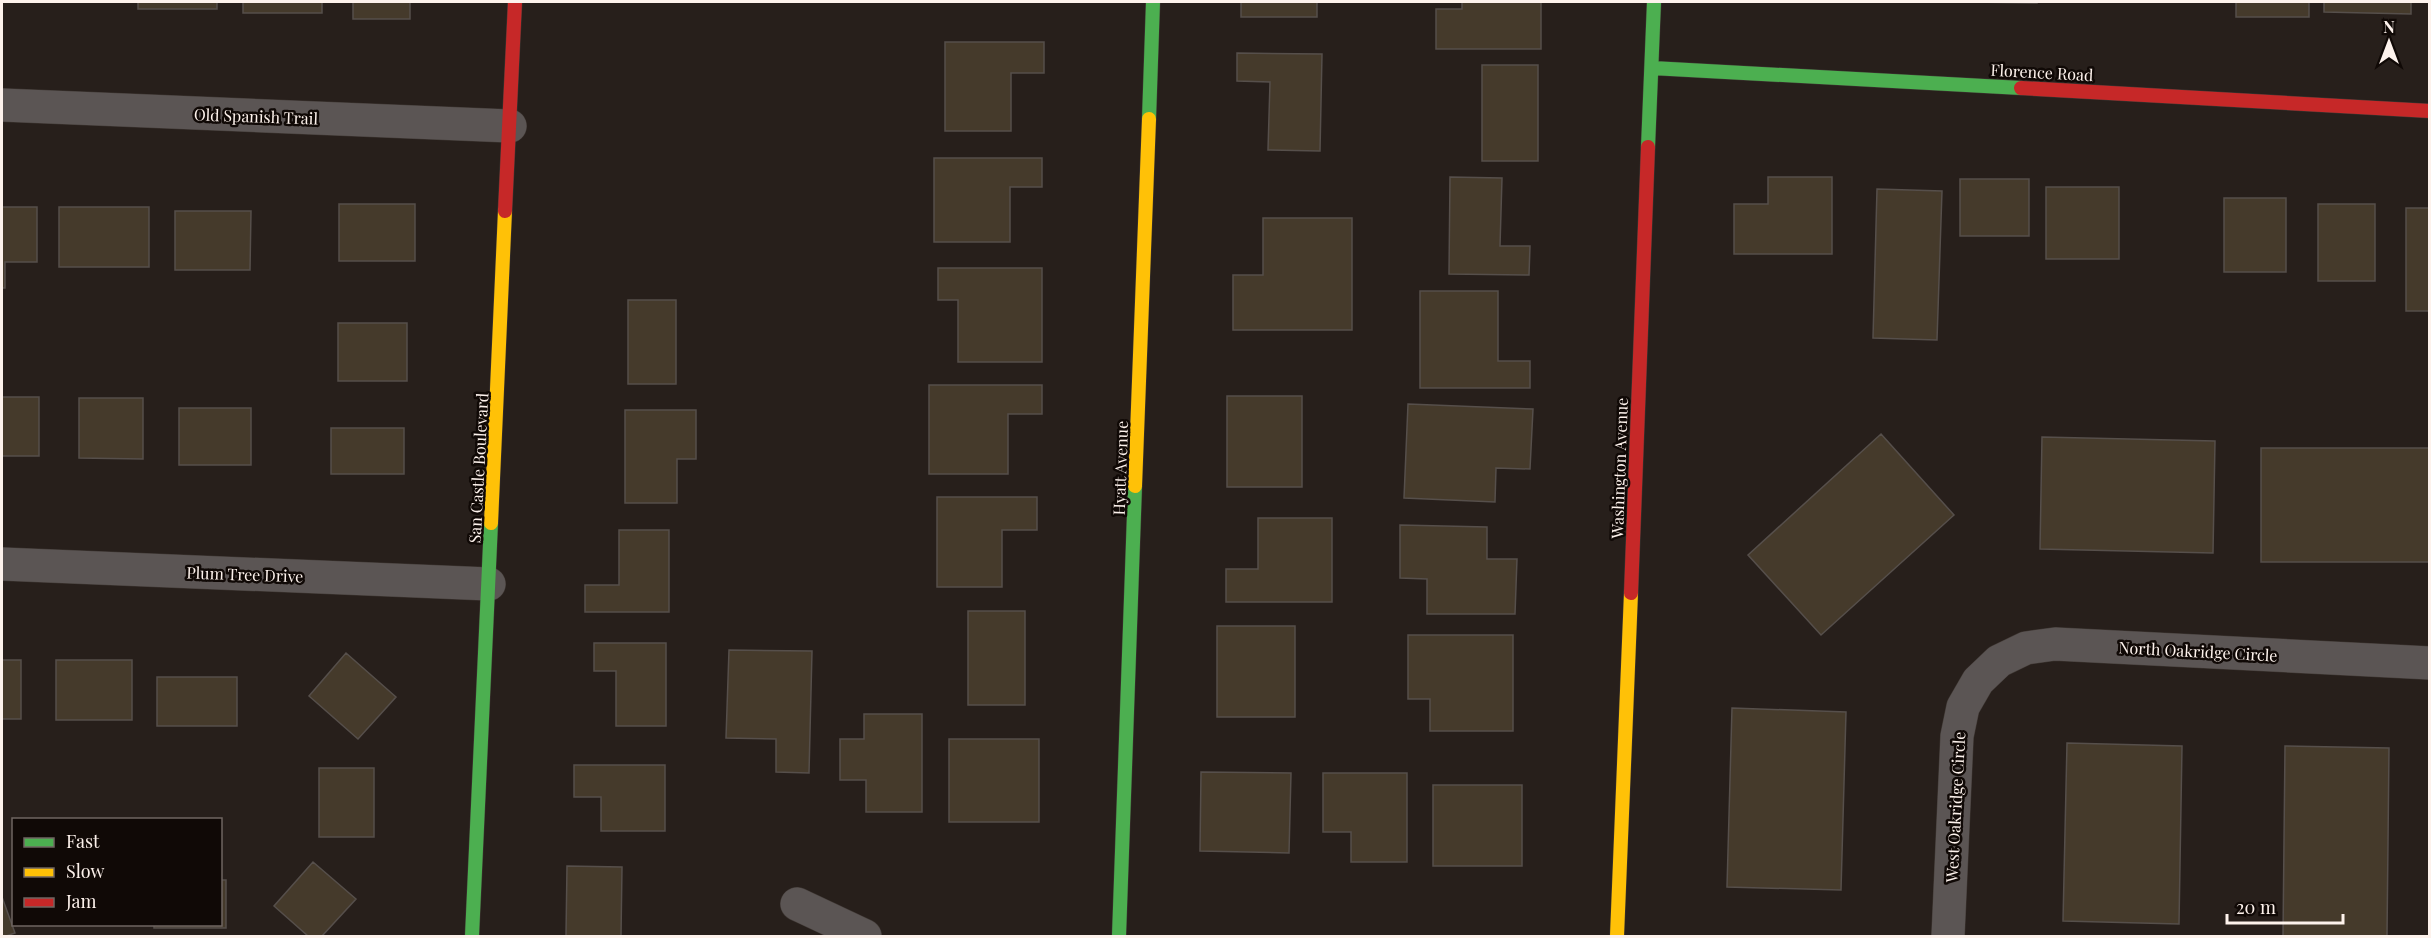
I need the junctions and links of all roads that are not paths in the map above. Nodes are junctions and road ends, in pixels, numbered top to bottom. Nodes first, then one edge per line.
1 (515, 2) edge
2 (1153, 2) edge
3 (1654, 2) edge
4 (1652, 68) junction
5 (2, 105) edge
6 (2430, 111) edge
7 (510, 126) junction
8 (2, 564) edge
9 (489, 584) junction
10 (2430, 663) edge
11 (1978, 681) joint
12 (797, 904) dead end
13 (472, 936) edge
14 (865, 936) edge
15 (1119, 936) edge
16 (1617, 936) edge
17 (1948, 936) edge

1 - 7 street, San Castle Boulevard
2 - 15 street, Hyatt Avenue
3 - 4 street, Washington Avenue
4 - 6 street, Florence Road
4 - 16 street, Washington Avenue
5 - 7 street, Old Spanish Trail
7 - 9 street, San Castle Boulevard
8 - 9 street, Plum Tree Drive
9 - 13 street, San Castle Boulevard
10 - 11 street, North Oakridge Circle
11 - 17 street, West Oakridge Circle
12 - 14 street

